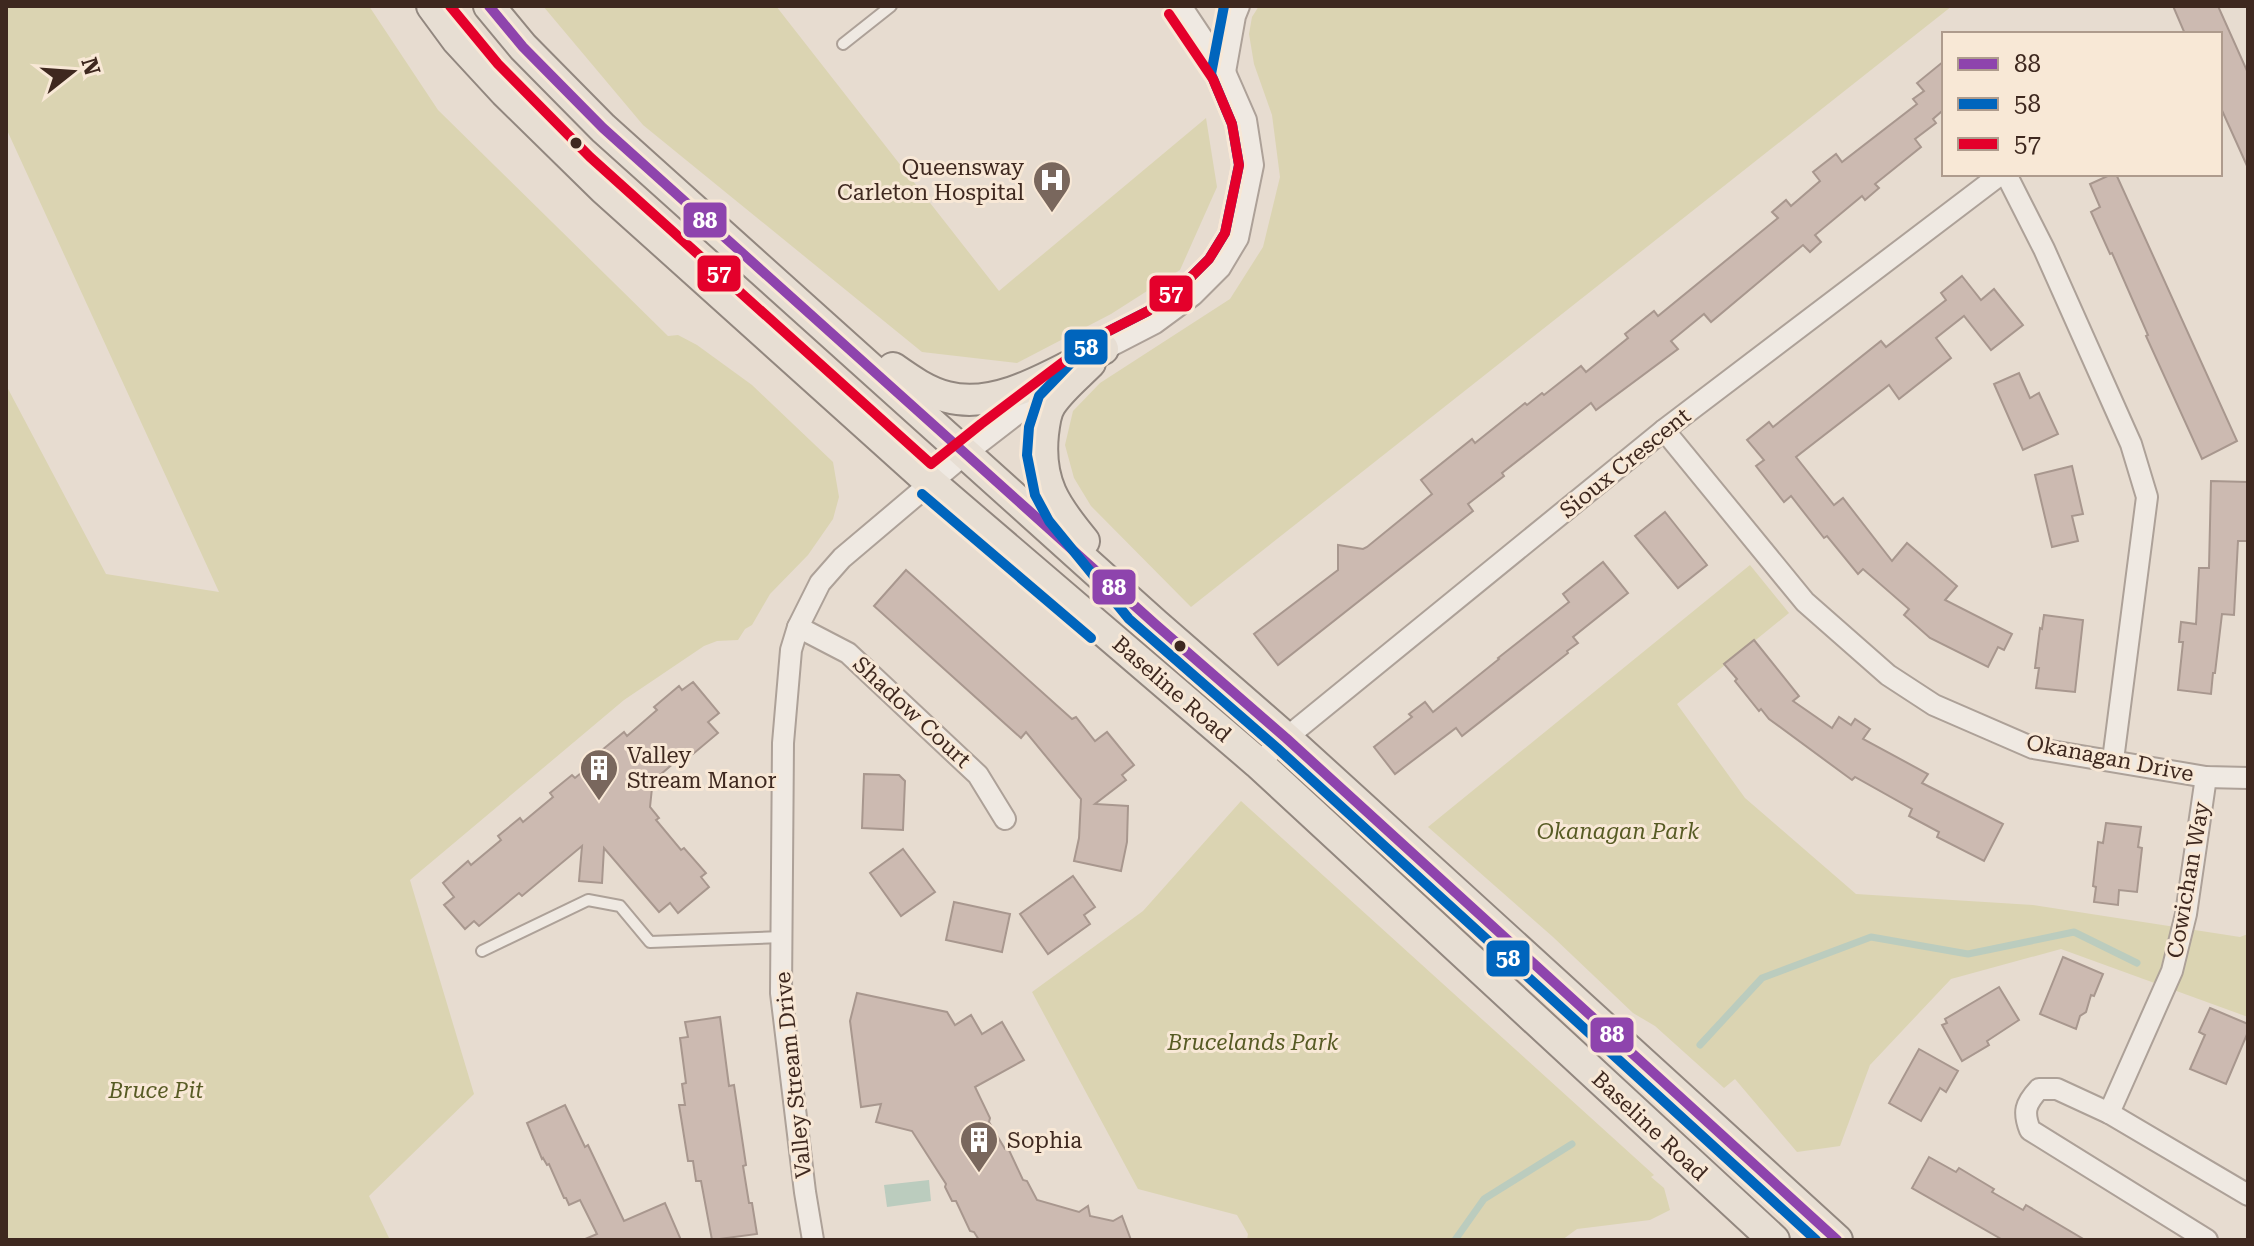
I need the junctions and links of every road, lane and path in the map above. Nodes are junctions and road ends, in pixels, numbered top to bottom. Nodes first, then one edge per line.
1 (432, 6) edge
2 (489, 6) edge
3 (891, 6) edge
4 (1181, 6) edge
5 (1239, 6) edge
6 (843, 44) dead end
7 (1225, 72) junction
8 (2001, 176) edge
9 (2005, 176) edge
10 (805, 308) junction
11 (1103, 349) junction
12 (1664, 430) junction
13 (965, 454) junction
14 (931, 483) junction
15 (1138, 608) junction
16 (798, 627) junction
17 (1286, 738) junction
18 (2113, 760) junction
19 (1258, 763) junction
20 (2206, 777) junction
21 (2248, 778) edge
22 (1005, 819) dead end
23 (782, 937) junction
24 (482, 951) dead end
25 (2109, 1113) junction
26 (2248, 1195) edge
27 (813, 1240) edge
28 (1774, 1240) edge
29 (1837, 1240) edge
30 (2207, 1240) edge

1 - 14 main road, Baseline Road
2 - 10 main road, Baseline Road
3 - 6 lane
4 - 7 street, Valley Stream Drive
5 - 7 street
7 - 11 street, Valley Stream Drive
8 - 12 street, Sioux Crescent
9 - 18 street, Sioux Crescent
10 - 11 main road
10 - 13 main road, Baseline Road
11 - 13 street, Valley Stream Drive
11 - 15 main road
12 - 17 street, Sioux Crescent
12 - 18 street, Okanagan Drive
13 - 14 street, Valley Stream Drive
13 - 15 main road, Baseline Road
14 - 16 street, Valley Stream Drive
14 - 19 main road, Baseline Road
15 - 17 main road, Baseline Road
16 - 22 street, Shadow Court
16 - 23 street, Valley Stream Drive
17 - 19 street, Sioux Crescent
17 - 29 main road, Baseline Road
18 - 20 street, Okanagan Drive
19 - 28 main road, Baseline Road
20 - 21 street, Okanagan Drive
20 - 25 street, Cowichan Way
23 - 24 lane
23 - 27 street, Valley Stream Drive
25 - 26 street
25 - 30 street

